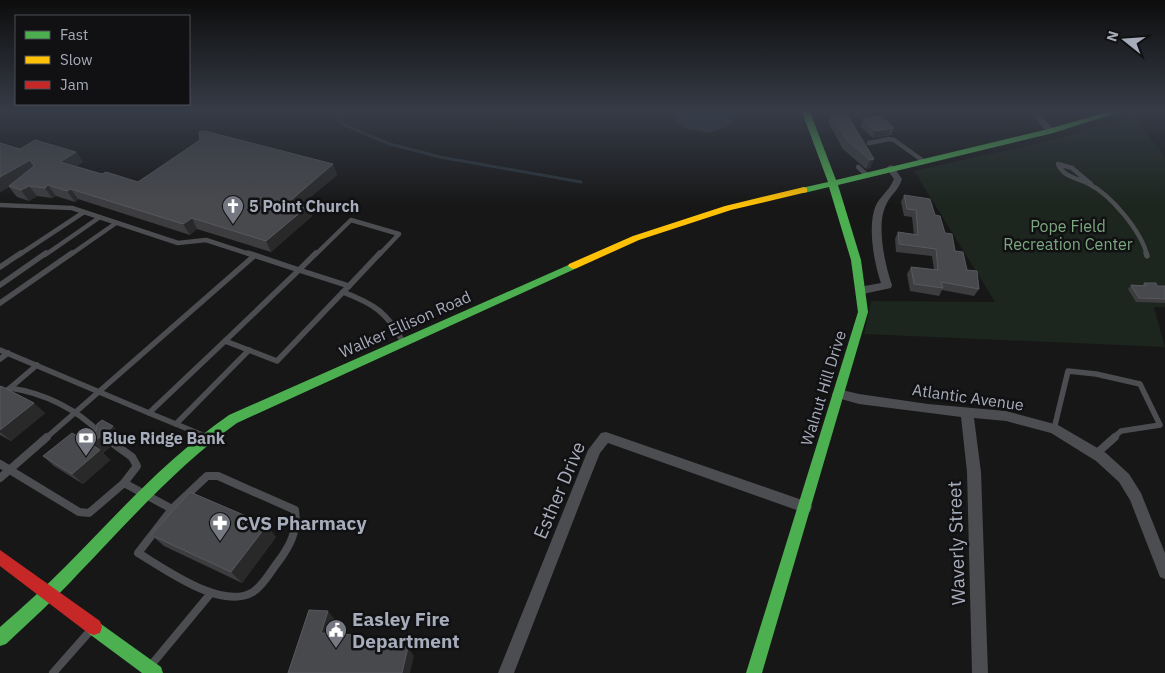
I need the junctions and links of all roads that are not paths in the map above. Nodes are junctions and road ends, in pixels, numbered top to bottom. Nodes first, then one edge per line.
1 (817, 143) edge
2 (899, 143) edge
3 (995, 143) edge
4 (922, 160) junction
5 (890, 168) junction
6 (832, 184) junction
7 (1091, 184) junction
8 (0, 205) edge
9 (8, 205) junction
10 (0, 210) edge
11 (84, 212) junction
12 (100, 217) junction
13 (116, 222) junction
14 (254, 256) junction
15 (1147, 256) dead end
16 (0, 267) edge
17 (299, 270) junction
18 (0, 285) edge
19 (349, 286) junction
20 (863, 290) junction
21 (343, 292) junction
22 (0, 303) edge
23 (225, 341) junction
24 (403, 342) junction
25 (0, 350) edge
26 (250, 350) junction
27 (8, 353) junction
28 (0, 359) edge
29 (37, 365) junction
30 (10, 388) junction
31 (98, 391) junction
32 (838, 394) junction
33 (0, 395) edge
34 (74, 412) junction
35 (967, 412) junction
36 (149, 413) junction
37 (176, 424) junction
38 (1054, 429) junction
39 (205, 436) junction
40 (104, 437) edge
41 (114, 444) dead end
42 (1096, 454) junction
43 (0, 464) edge
44 (10, 470) junction
45 (0, 478) edge
46 (124, 483) junction
47 (143, 494) junction
48 (804, 506) junction
49 (172, 509) junction
50 (0, 557) edge
51 (1165, 572) edge
52 (51, 593) junction
53 (211, 593) junction
54 (94, 626) junction
55 (0, 638) edge
56 (152, 671) edge
57 (53, 673) edge
58 (506, 673) edge
59 (754, 673) edge
60 (980, 673) edge

1 - 6 street, Walnut Hill Drive
2 - 4 lane
3 - 4 street, Walker Ellison Road
4 - 5 street, Walker Ellison Road
5 - 6 street, Walker Ellison Road
5 - 20 street
6 - 20 street, Walnut Hill Drive
6 - 24 street, Walker Ellison Road
7 - 7 lane
7 - 15 lane
8 - 9 lane
9 - 10 lane
9 - 11 lane
11 - 12 lane
11 - 16 lane
12 - 13 lane
12 - 18 lane
13 - 14 lane
13 - 22 lane
14 - 17 lane
14 - 31 lane
17 - 19 lane
17 - 19 lane
17 - 23 lane
19 - 21 lane
20 - 32 street, Walnut Hill Drive
21 - 24 lane
21 - 26 lane
23 - 26 lane
23 - 36 lane
24 - 39 street, Walker Ellison Road
25 - 27 lane
26 - 37 lane
27 - 28 lane
27 - 29 lane
29 - 30 lane
29 - 31 lane
30 - 33 lane
30 - 34 lane
31 - 34 lane
31 - 36 lane
32 - 35 street, Atlantic Avenue
32 - 48 street, Walnut Hill Drive
34 - 40 lane
34 - 44 lane
35 - 38 street, Atlantic Avenue
35 - 60 street, Waverly Street
36 - 37 lane
37 - 39 lane
38 - 42 street, Atlantic Avenue
38 - 42 lane
39 - 47 street, Walker Ellison Road
41 - 46 lane
42 - 51 street, Atlantic Avenue
43 - 44 lane
44 - 45 lane
44 - 46 lane
46 - 47 lane
47 - 49 lane
47 - 52 street, Walker Ellison Road
48 - 58 street, Esther Drive
48 - 59 street, Walnut Hill Drive
49 - 53 lane
49 - 53 lane
50 - 52 street
52 - 54 street
52 - 55 street, Walker Ellison Road
53 - 56 lane
54 - 56 street
54 - 57 lane

